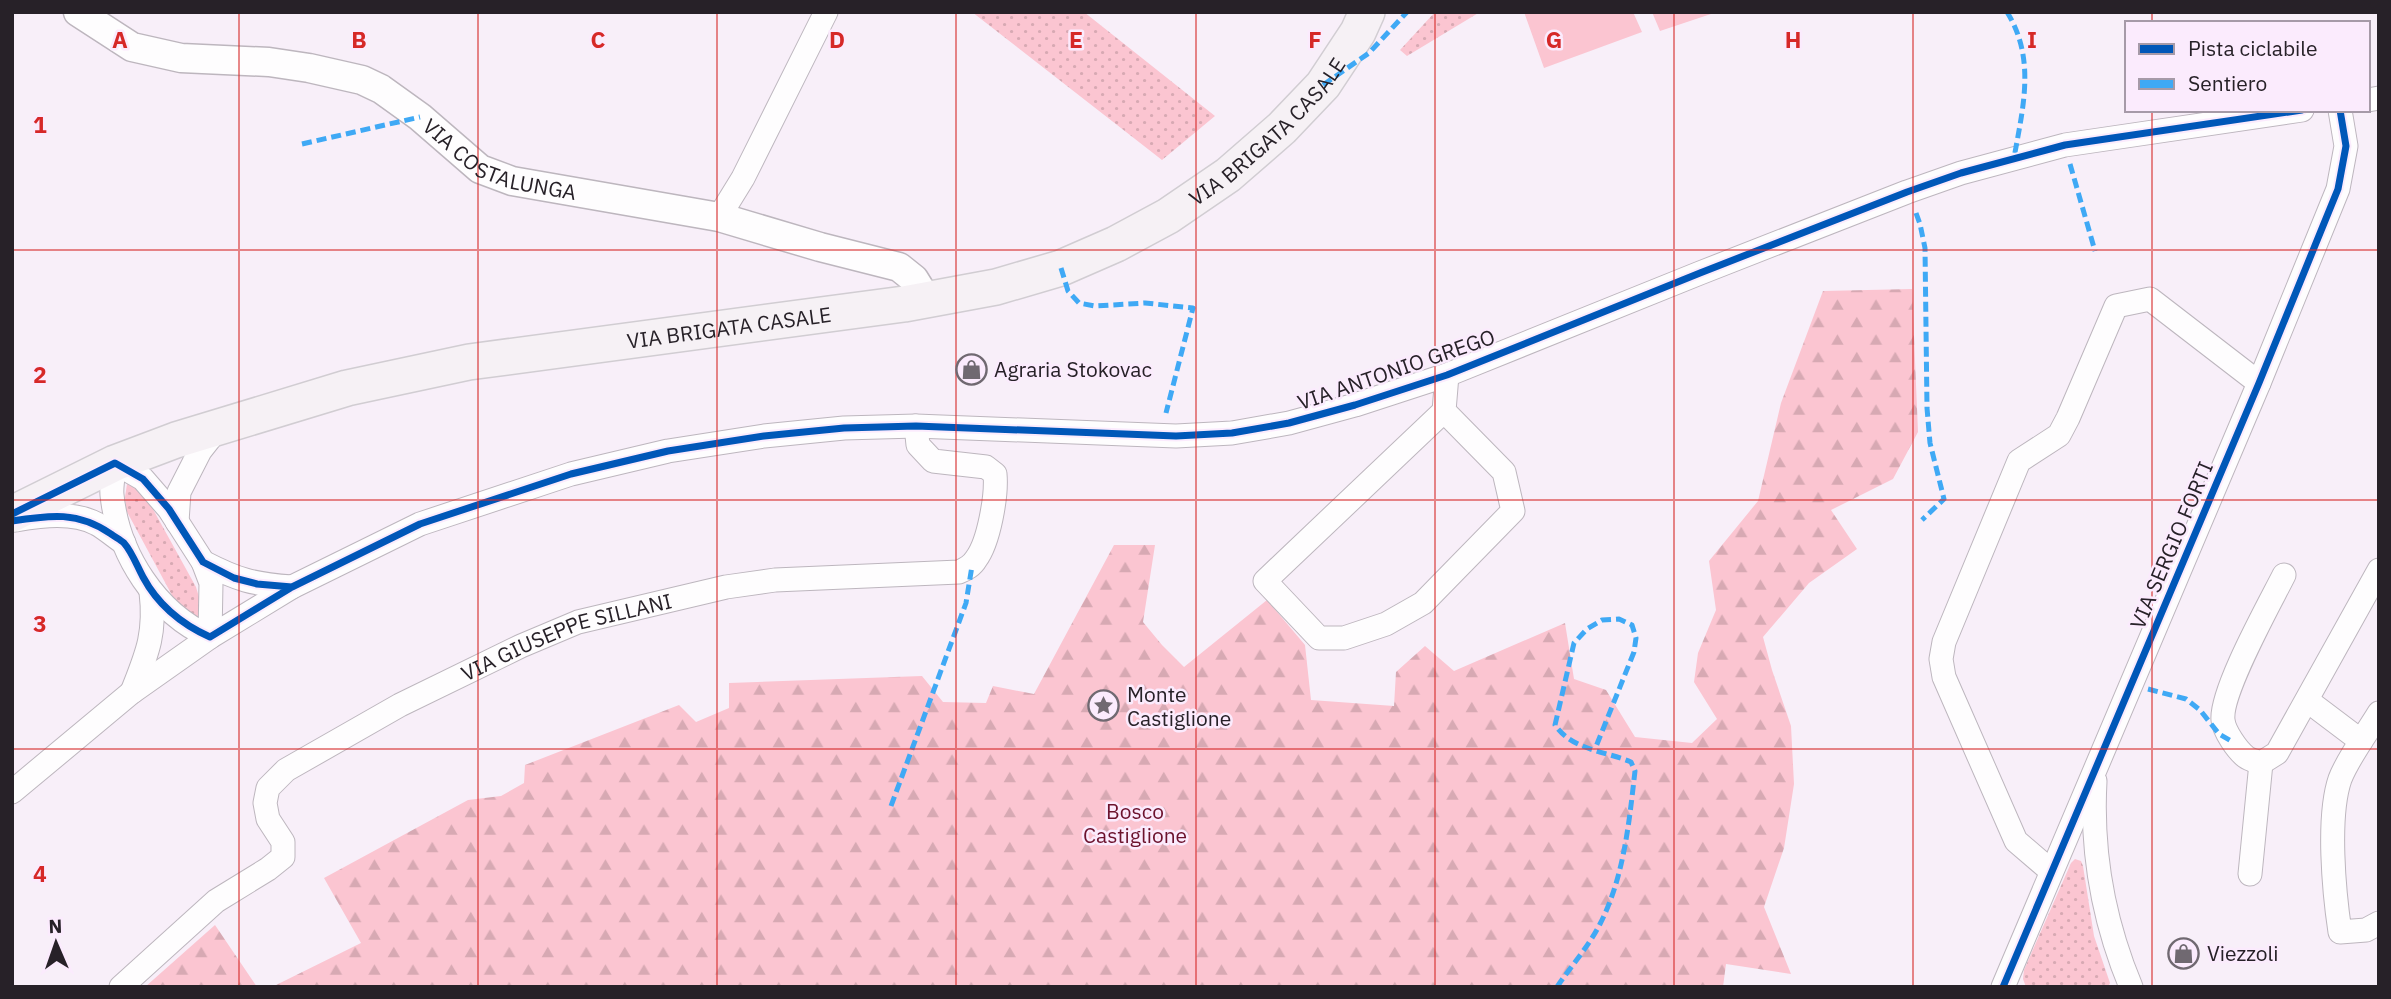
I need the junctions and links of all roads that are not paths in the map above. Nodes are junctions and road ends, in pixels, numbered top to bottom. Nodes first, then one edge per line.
1 (78, 12) edge
2 (825, 12) edge
3 (1367, 12) edge
4 (2288, 112) edge
5 (2340, 112) edge
6 (719, 217) junction
7 (927, 300) junction
8 (1447, 375) junction
9 (2259, 383) junction
10 (1444, 411) junction
11 (220, 425) junction
12 (916, 426) junction
13 (115, 463) junction
14 (12, 514) edge
15 (12, 521) edge
16 (177, 522) junction
17 (124, 543) junction
18 (203, 562) junction
19 (2379, 570) edge
20 (2284, 575) dead end
21 (292, 587) junction
22 (151, 592) junction
23 (210, 637) junction
24 (132, 692) junction
25 (2308, 701) junction
26 (2379, 713) edge
27 (2361, 741) junction
28 (2261, 763) junction
29 (2096, 764) junction
30 (17, 779) edge
31 (2051, 871) junction
32 (2250, 874) dead end
33 (2379, 923) edge
34 (121, 987) edge
35 (2003, 987) edge
36 (2131, 987) edge

1 - 6 street, VIA COSTALUNGA
2 - 6 street
3 - 7 main road, VIA BRIGATA CASALE
4 - 8 street, VIA ANTONIO GREGO
5 - 9 street, VIA SERGIO FORTI
6 - 7 street, VIA COSTALUNGA
7 - 11 main road, VIA BRIGATA CASALE
8 - 10 street, VIA ANTONIO GREGO
8 - 12 street, VIA ANTONIO GREGO
9 - 29 street, VIA SERGIO FORTI
9 - 31 street
10 - 10 street
11 - 13 main road, VIA BRIGATA CASALE
11 - 16 street
12 - 21 street, VIA ANTONIO GREGO
12 - 34 street, VIA GIUSEPPE SILLANI
13 - 14 main road, VIA BRIGATA CASALE
13 - 16 street
13 - 17 street
15 - 17 street
16 - 18 street
17 - 22 street
18 - 21 street
18 - 23 street
19 - 25 street
20 - 28 street
21 - 23 street, VIA ANTONIO GREGO
22 - 23 street
22 - 24 street
23 - 24 street, VIA ANTONIO GREGO
24 - 30 street, VIA ANTONIO GREGO
25 - 27 street
25 - 28 street
26 - 27 street
27 - 33 street
28 - 32 street
29 - 31 street, VIA SERGIO FORTI
29 - 36 street
31 - 35 street, VIA SERGIO FORTI

